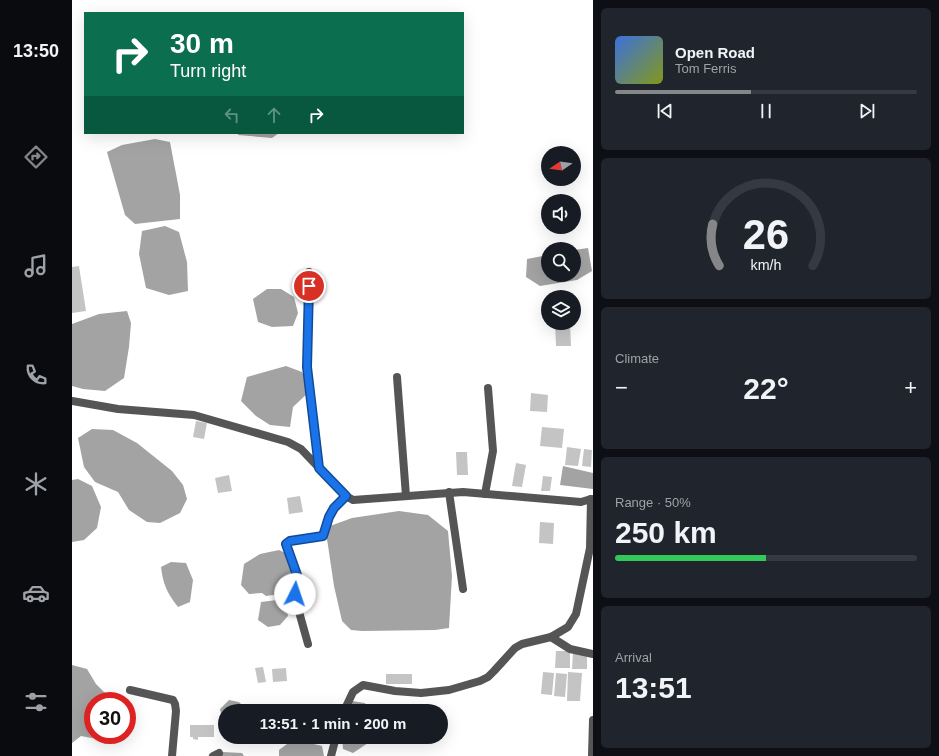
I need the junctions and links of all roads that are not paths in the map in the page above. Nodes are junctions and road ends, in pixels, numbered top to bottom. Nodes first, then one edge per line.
1 (309, 272) dead end
2 (397, 377) dead end
3 (488, 388) dead end
4 (72, 401) edge
5 (319, 468) junction
6 (449, 492) junction
7 (485, 494) junction
8 (346, 496) junction
9 (406, 496) junction
10 (592, 500) edge
11 (591, 549) edge
12 (464, 589) dead end
13 (551, 638) junction
14 (308, 644) dead end
15 (593, 654) edge
16 (130, 690) dead end
17 (347, 704) edge
18 (593, 720) edge
19 (593, 737) edge
20 (334, 744) edge
21 (172, 756) edge
22 (331, 756) edge
23 (592, 756) edge

1 - 5 street
2 - 9 street
3 - 7 street
4 - 5 street
5 - 8 street
6 - 7 street
6 - 9 street
6 - 12 street
7 - 10 street
8 - 9 street
8 - 14 street
10 - 11 street
11 - 13 street
13 - 15 street
13 - 17 street
16 - 21 street
18 - 19 street
19 - 23 street
20 - 22 street

